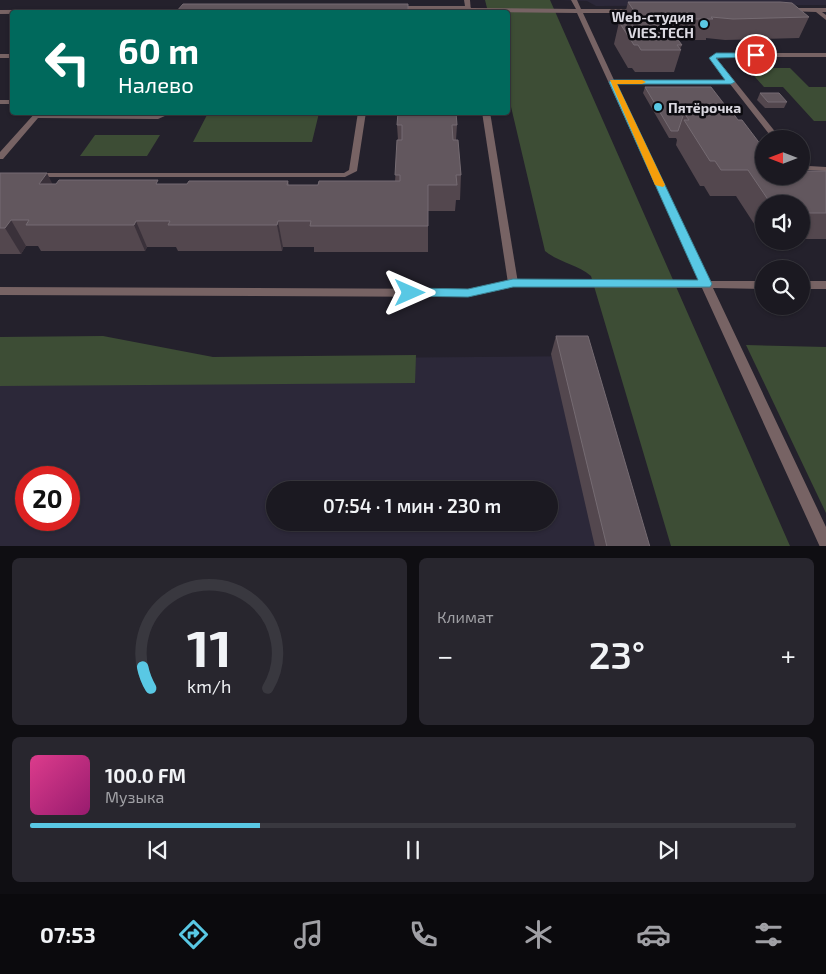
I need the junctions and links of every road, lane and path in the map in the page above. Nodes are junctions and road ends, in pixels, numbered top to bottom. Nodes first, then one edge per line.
1 (428, 0) edge
2 (467, 0) edge
3 (574, 0) edge
4 (389, 8) edge
5 (428, 10) edge
6 (469, 10) edge
7 (510, 10) edge
8 (780, 10) edge
9 (821, 10) edge
10 (579, 11) junction
11 (649, 11) edge
12 (826, 18) edge
13 (826, 55) edge
14 (612, 82) junction
15 (731, 82) junction
16 (37, 115) edge
17 (78, 115) edge
18 (163, 115) edge
19 (362, 115) edge
20 (486, 115) edge
21 (770, 130) edge
22 (0, 157) edge
23 (810, 168) edge
24 (826, 169) edge
25 (20, 174) edge
26 (513, 283) junction
27 (706, 284) junction
28 (755, 285) edge
29 (810, 285) edge
30 (826, 285) edge
31 (0, 291) edge
32 (826, 543) edge

1 - 5 street
2 - 6 street
3 - 10 street
4 - 5 street
5 - 6 street
7 - 10 street
8 - 9 street
9 - 12 street
10 - 11 street
10 - 14 street
13 - 15 street
14 - 15 street
14 - 27 street
15 - 21 street
16 - 22 street
17 - 18 street
19 - 25 street
20 - 26 street
23 - 24 street
26 - 27 street
26 - 31 street
27 - 28 street
27 - 32 street
29 - 30 street

